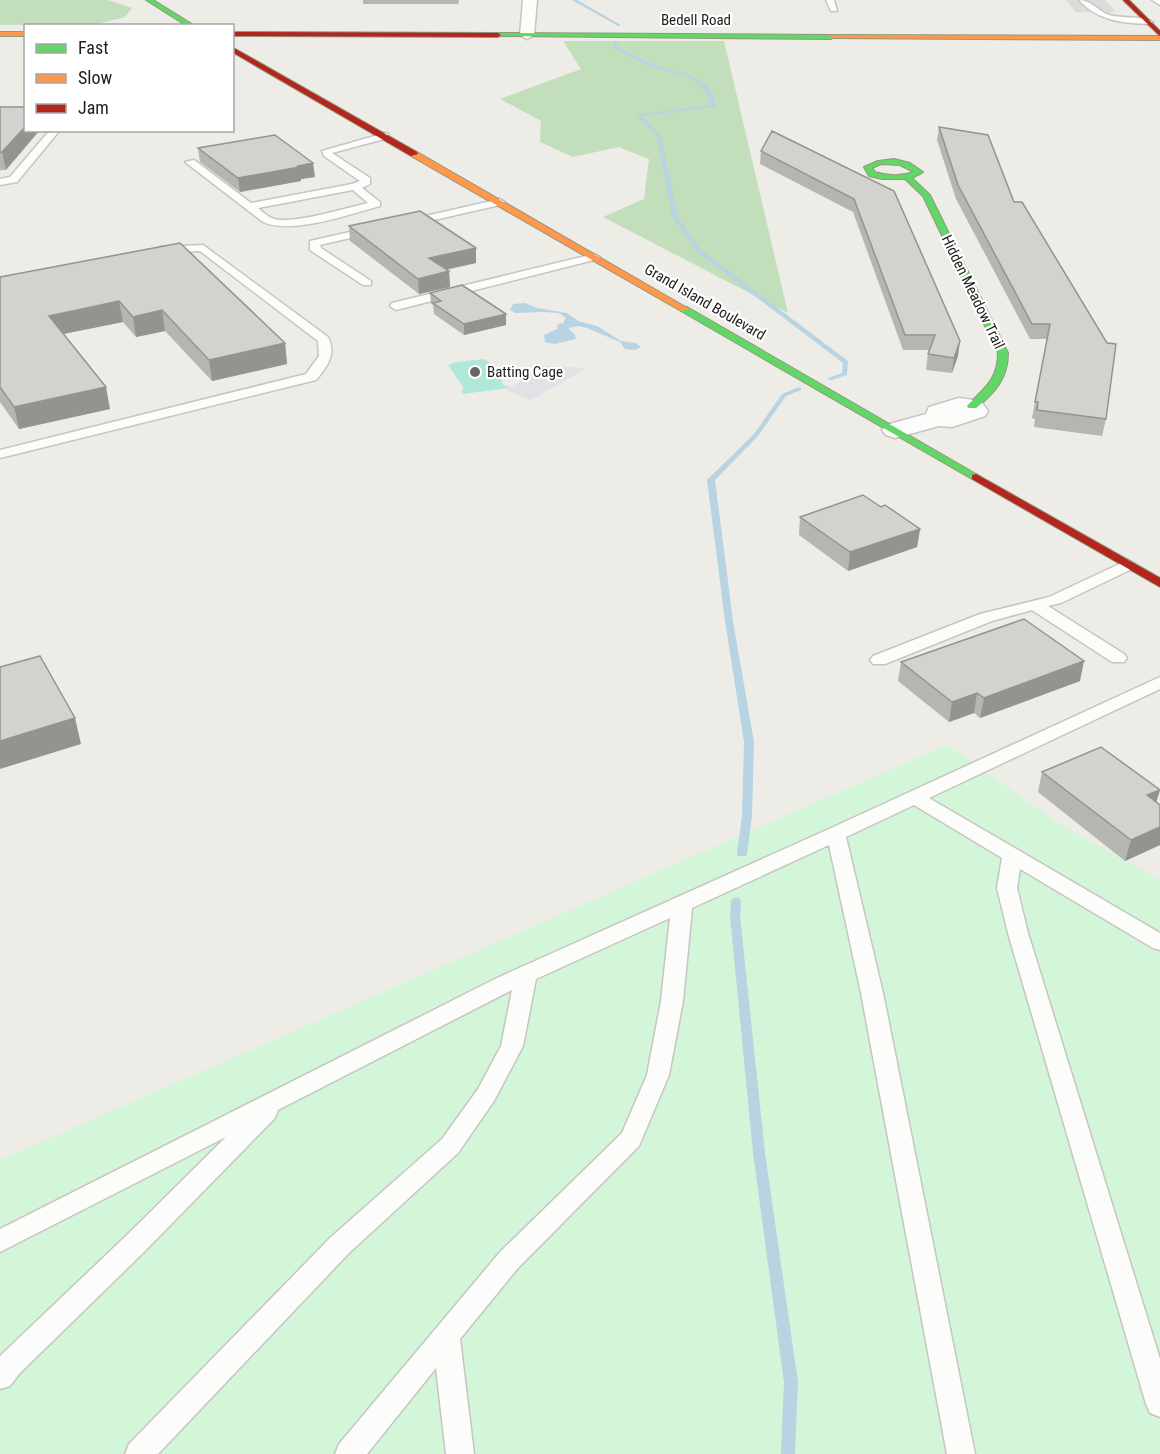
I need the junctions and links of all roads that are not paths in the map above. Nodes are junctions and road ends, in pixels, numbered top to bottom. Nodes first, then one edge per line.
1 (149, 0) edge
2 (530, 0) edge
3 (830, 0) edge
4 (1083, 0) edge
5 (1126, 0) edge
6 (834, 9) dead end
7 (1149, 22) junction
8 (189, 24) edge
9 (1160, 33) edge
10 (0, 34) edge
11 (24, 34) edge
12 (234, 34) edge
13 (527, 35) junction
14 (1160, 38) edge
15 (234, 50) edge
16 (54, 132) edge
17 (385, 136) junction
18 (190, 162) dead end
19 (907, 177) dead end
20 (0, 182) edge
21 (355, 187) junction
22 (500, 202) junction
23 (249, 207) junction
24 (145, 252) edge
25 (594, 257) junction
26 (367, 283) dead end
27 (396, 306) dead end
28 (972, 406) joint
29 (895, 430) junction
30 (0, 454) edge
31 (1128, 565) junction
32 (1160, 583) edge
33 (1035, 605) junction
34 (1118, 658) dead end
35 (879, 660) dead end
36 (1160, 682) edge
37 (914, 797) junction
38 (836, 834) junction
39 (1013, 855) junction
40 (682, 903) junction
41 (1160, 943) edge
42 (526, 975) junction
43 (279, 1099) junction
44 (0, 1241) edge
45 (446, 1335) junction
46 (0, 1377) edge
47 (1160, 1404) edge
48 (139, 1454) edge
49 (349, 1454) edge
50 (460, 1454) edge
51 (961, 1454) edge

1 - 8 street
2 - 13 street
3 - 6 lane
4 - 7 lane
5 - 7 street
7 - 9 street
10 - 11 street
12 - 13 street, Bedell Road
13 - 14 street, Bedell Road
15 - 17 street, Grand Island Boulevard
16 - 20 lane
17 - 21 lane
17 - 22 street, Grand Island Boulevard
18 - 23 lane
19 - 28 street, Hidden Meadow Trail
21 - 23 lane
21 - 23 lane
22 - 25 street, Grand Island Boulevard
22 - 26 lane
24 - 30 lane
25 - 27 lane
25 - 29 street, Grand Island Boulevard
28 - 29 street, Hidden Meadow Trail
29 - 31 street, Grand Island Boulevard
31 - 32 street, Grand Island Boulevard
31 - 33 lane
33 - 34 lane
33 - 35 lane
36 - 37 lane
37 - 38 lane
37 - 39 lane
38 - 40 lane
38 - 51 lane
39 - 41 lane
39 - 47 lane
40 - 42 lane
40 - 45 lane
42 - 43 lane
42 - 48 lane
43 - 44 lane
43 - 46 lane
45 - 49 lane
45 - 50 lane

